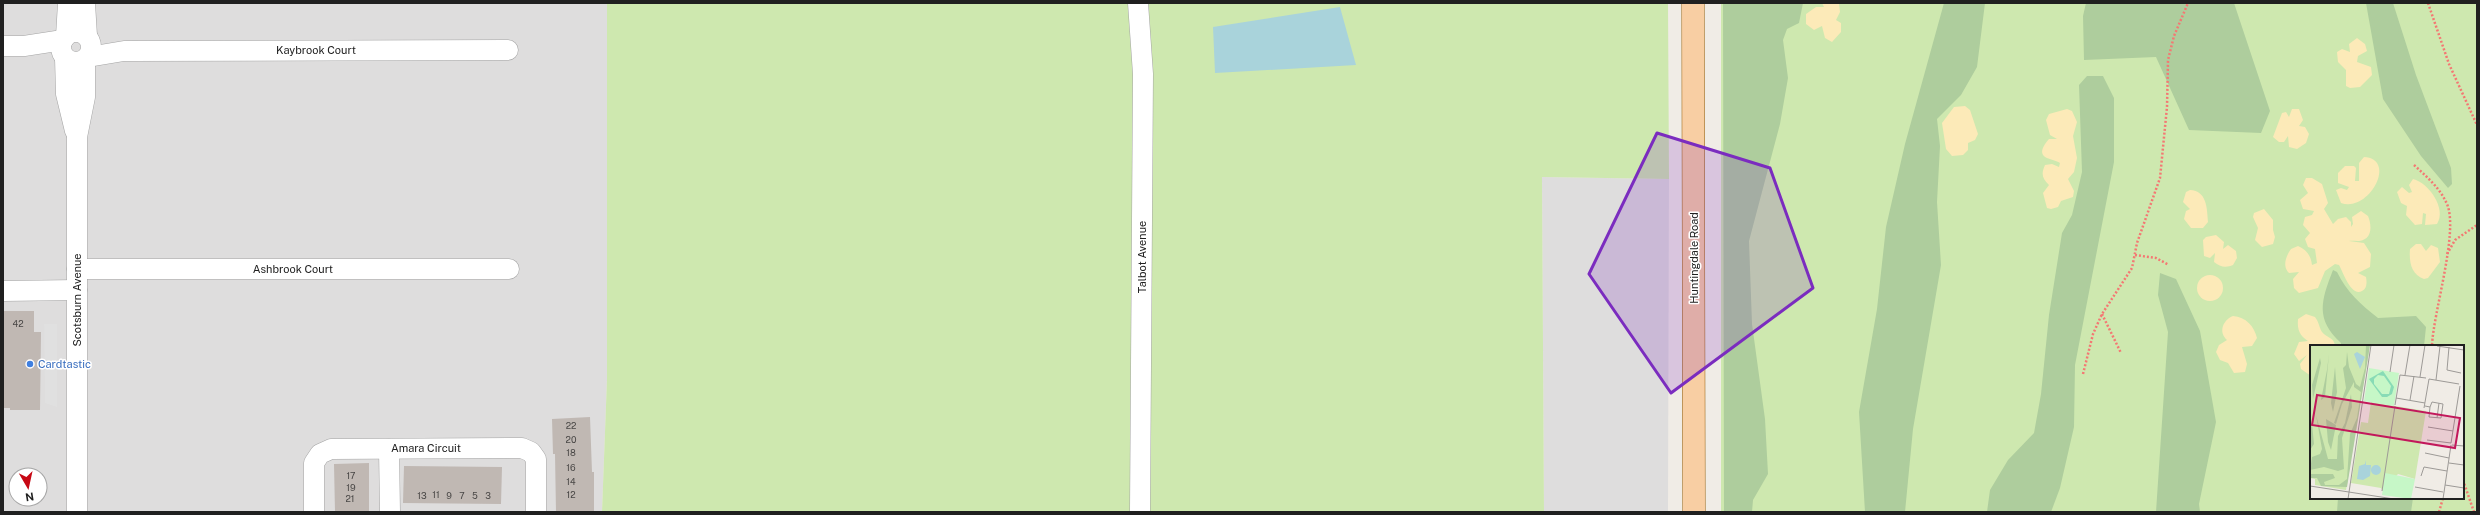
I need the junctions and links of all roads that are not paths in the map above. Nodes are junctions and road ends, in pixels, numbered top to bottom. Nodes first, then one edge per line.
1 (68, 3) edge
2 (85, 3) edge
3 (1138, 3) edge
4 (1693, 3) edge
5 (3, 46) edge
6 (64, 47) junction
7 (88, 49) junction
8 (508, 50) dead end
9 (77, 137) junction
10 (76, 269) junction
11 (509, 269) dead end
12 (77, 290) junction
13 (3, 291) edge
14 (389, 449) junction
15 (77, 512) edge
16 (314, 512) edge
17 (390, 512) edge
18 (536, 512) edge
19 (1140, 512) edge
20 (1694, 512) edge

1 - 6 street, Scotsburn Avenue
2 - 7 street, Scotsburn Avenue
3 - 19 street, Talbot Avenue
4 - 20 main road, Huntingdale Road
5 - 6 street
6 - 7 street
6 - 7 street
6 - 9 street, Scotsburn Avenue
7 - 8 street, Kaybrook Court
7 - 9 street, Scotsburn Avenue
9 - 10 street, Scotsburn Avenue
10 - 11 street, Ashbrook Court
10 - 12 street, Scotsburn Avenue
12 - 13 street
12 - 15 street, Scotsburn Avenue
14 - 16 street, Amara Circuit
14 - 17 street
14 - 18 street, Amara Circuit

